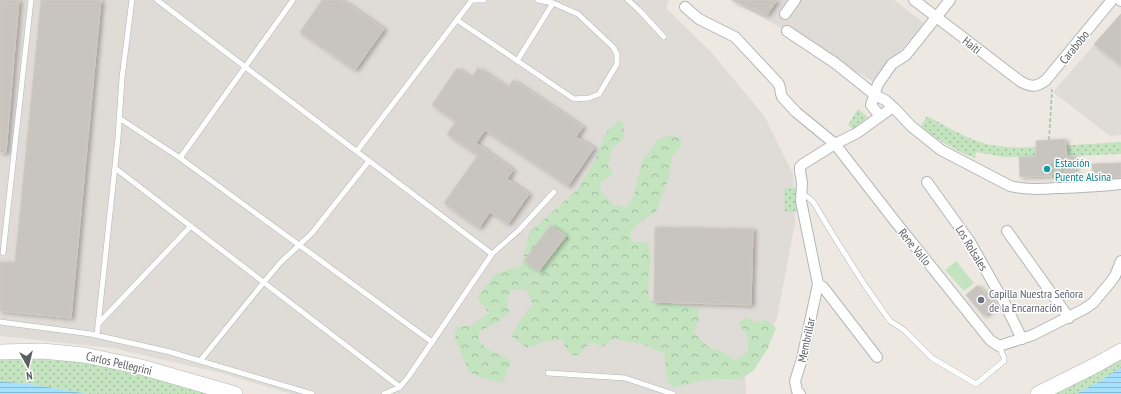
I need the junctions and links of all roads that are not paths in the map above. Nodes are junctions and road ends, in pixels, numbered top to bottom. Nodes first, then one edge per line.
1 (31, 0) edge
2 (132, 0) edge
3 (157, 0) edge
4 (293, 0) edge
5 (473, 0) edge
6 (484, 0) edge
7 (538, 0) edge
8 (628, 0) edge
9 (795, 0) edge
10 (914, 0) edge
11 (950, 0) edge
12 (1112, 0) edge
13 (553, 3) junction
14 (685, 7) dead end
15 (784, 14) dead end
16 (936, 17) junction
17 (457, 20) junction
18 (787, 31) dead end
19 (664, 37) dead end
20 (517, 60) junction
21 (246, 67) junction
22 (1032, 86) joint
23 (875, 94) junction
24 (893, 107) junction
25 (880, 116) junction
26 (119, 118) junction
27 (835, 144) junction
28 (357, 152) junction
29 (180, 158) junction
30 (369, 161) junction
31 (115, 168) junction
32 (928, 182) dead end
33 (1121, 184) edge
34 (554, 192) dead end
35 (801, 193) junction
36 (191, 226) junction
37 (1007, 231) dead end
38 (299, 245) junction
39 (3, 253) dead end
40 (492, 254) junction
41 (1121, 261) edge
42 (264, 282) junction
43 (818, 284) junction
44 (1069, 318) junction
45 (0, 322) edge
46 (98, 324) junction
47 (96, 335) junction
48 (1022, 339) junction
49 (432, 342) junction
50 (999, 346) junction
51 (1121, 351) edge
52 (0, 352) edge
53 (877, 357) dead end
54 (200, 361) junction
55 (548, 374) dead end
56 (400, 387) junction
57 (235, 394) edge
58 (312, 394) edge
59 (384, 394) edge
60 (673, 394) edge
61 (800, 394) edge
62 (1038, 394) edge

1 - 39 lane
2 - 26 lane
3 - 21 lane
4 - 21 lane
5 - 6 lane
5 - 17 lane
7 - 13 lane
8 - 19 lane
9 - 15 street
10 - 16 street, Haiti
11 - 16 street
12 - 22 street, Carabobo
13 - 20 lane
13 - 20 lane
14 - 27 street, Rene Vallo
16 - 22 street, Haiti
16 - 23 street
17 - 20 lane
17 - 28 lane
18 - 23 street
21 - 28 lane
21 - 29 lane
23 - 24 street
23 - 25 street
24 - 25 street
24 - 33 street
25 - 27 street
26 - 29 lane
26 - 31 lane
27 - 35 street
27 - 50 street, Rene Vallo
28 - 30 lane
29 - 38 lane
30 - 38 lane
30 - 40 lane
31 - 36 lane
31 - 46 lane
32 - 48 street, Los Rolsales
34 - 40 lane
35 - 43 street
35 - 50 lane
36 - 42 lane
36 - 46 lane
37 - 44 street
38 - 42 lane
38 - 49 lane
40 - 49 lane
41 - 44 street
42 - 54 lane
42 - 56 lane
43 - 53 street
43 - 61 street, Membrillar
44 - 48 street
45 - 47 lane
46 - 47 lane
47 - 54 lane
48 - 50 street
49 - 56 lane
51 - 62 street
52 - 57 street, Carlos Pellegrini
54 - 58 lane
55 - 60 lane
56 - 59 lane

